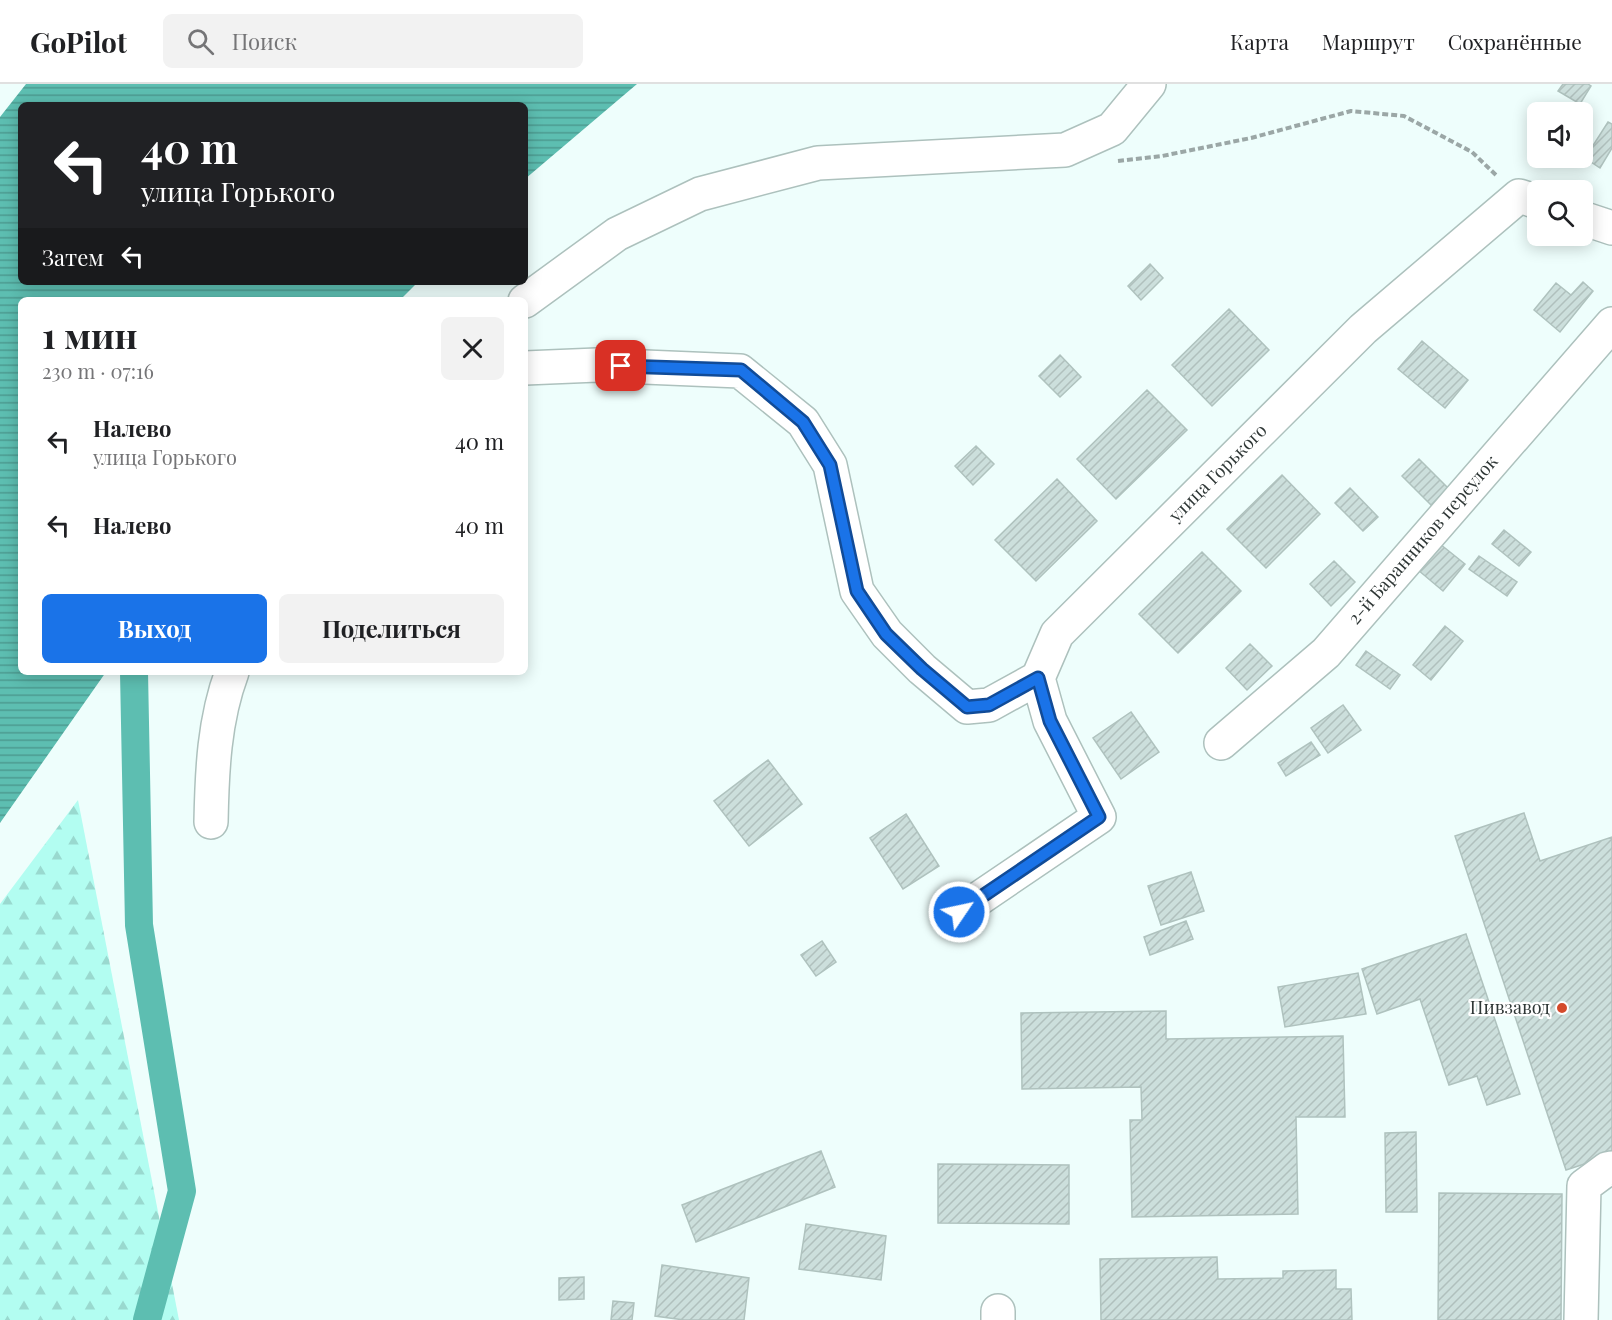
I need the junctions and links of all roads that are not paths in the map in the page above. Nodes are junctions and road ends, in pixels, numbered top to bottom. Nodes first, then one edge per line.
1 (1149, 84) edge
2 (1527, 200) edge
3 (1593, 222) edge
4 (1612, 228) edge
5 (528, 300) edge
6 (1612, 324) edge
7 (528, 368) edge
8 (231, 675) edge
9 (1038, 678) junction
10 (1221, 743) dead end
11 (211, 822) dead end
12 (959, 912) dead end
13 (1609, 1168) edge
14 (1581, 1320) edge

1 - 5 street
2 - 9 street, улица Горького
3 - 4 street
6 - 10 street, 2-й Баранников переулок
7 - 9 street
8 - 11 street
9 - 12 street
13 - 14 street

